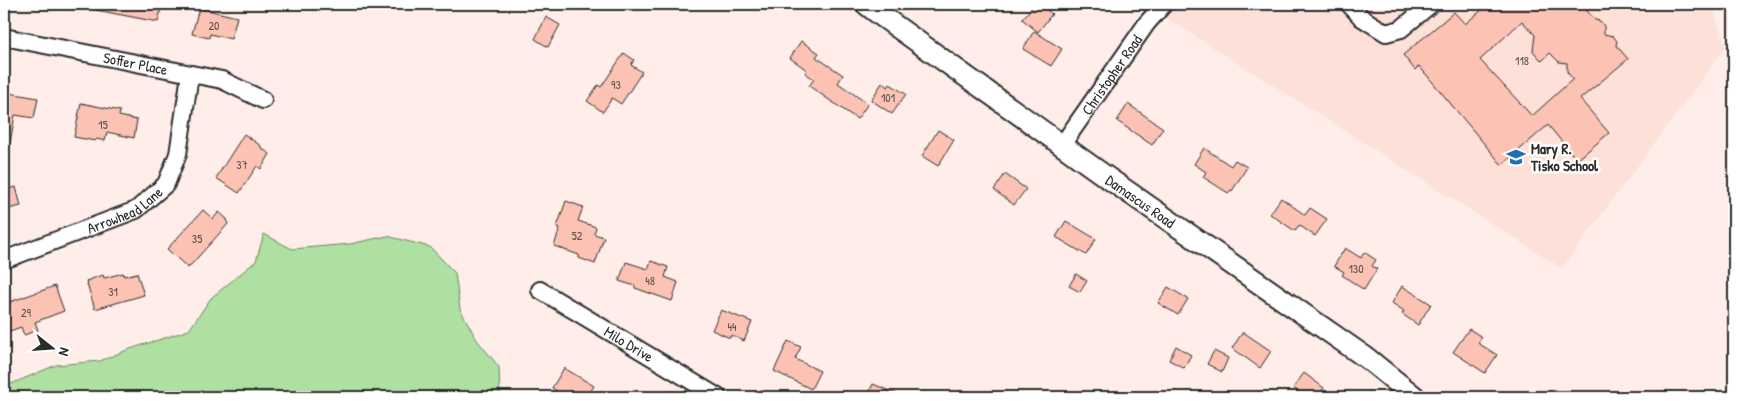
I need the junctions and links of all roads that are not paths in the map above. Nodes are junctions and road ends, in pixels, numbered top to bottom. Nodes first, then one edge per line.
1 (866, 4) edge
2 (1164, 4) edge
3 (1349, 4) edge
4 (1431, 4) edge
5 (4, 37) edge
6 (190, 74) junction
7 (263, 100) dead end
8 (1062, 145) junction
9 (4, 260) edge
10 (540, 290) dead end
11 (718, 397) edge
12 (1415, 397) edge

1 - 8 street, Damascus Road
2 - 8 street, Christopher Road
3 - 4 street
5 - 6 street, Soffer Place
6 - 7 street, Soffer Place
6 - 9 street, Arrowhead Lane
8 - 12 street, Damascus Road
10 - 11 street, Milo Drive

